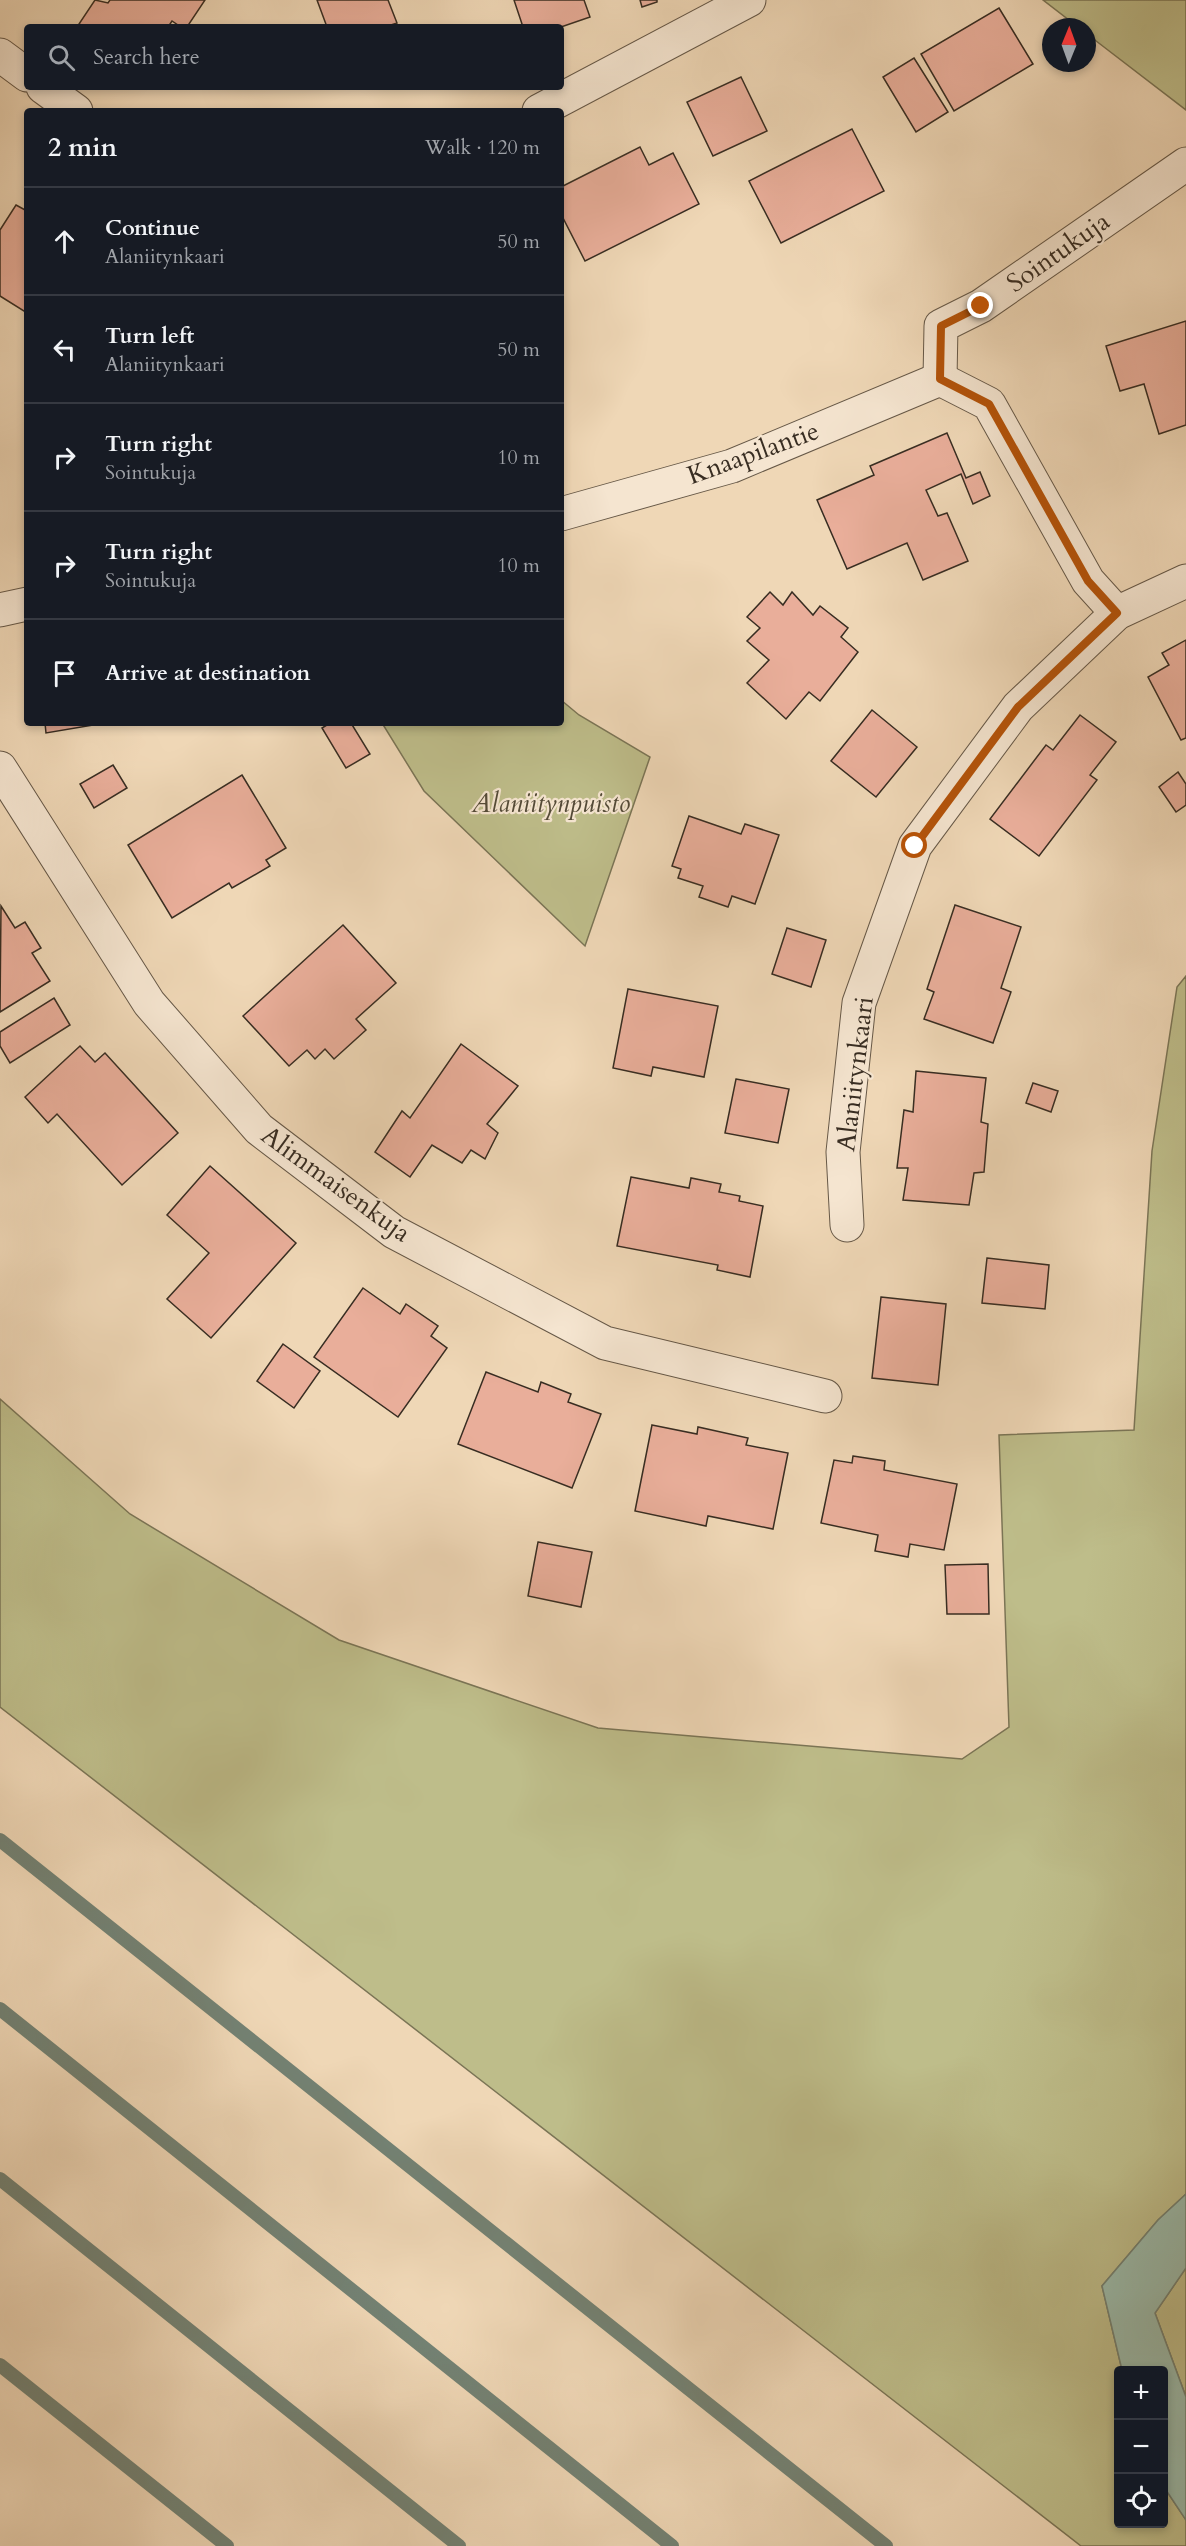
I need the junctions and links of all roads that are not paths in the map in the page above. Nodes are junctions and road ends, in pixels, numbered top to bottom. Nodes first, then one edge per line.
1 (749, 0) edge
2 (0, 56) edge
3 (24, 73) edge
4 (47, 90) edge
5 (72, 108) edge
6 (545, 108) edge
7 (1186, 164) edge
8 (940, 379) junction
9 (564, 513) edge
10 (1186, 581) edge
11 (24, 605) edge
12 (0, 610) edge
13 (1117, 613) junction
14 (0, 768) edge
15 (847, 1225) dead end
16 (825, 1396) dead end

1 - 6 street
2 - 3 street
4 - 5 street
7 - 8 street, Sointukuja
8 - 9 street, Knaapilantie
8 - 13 street
10 - 13 street, Alaniitynkaari
11 - 12 street
13 - 15 street, Alaniitynkaari
14 - 16 street, Alimmaisenkuja

